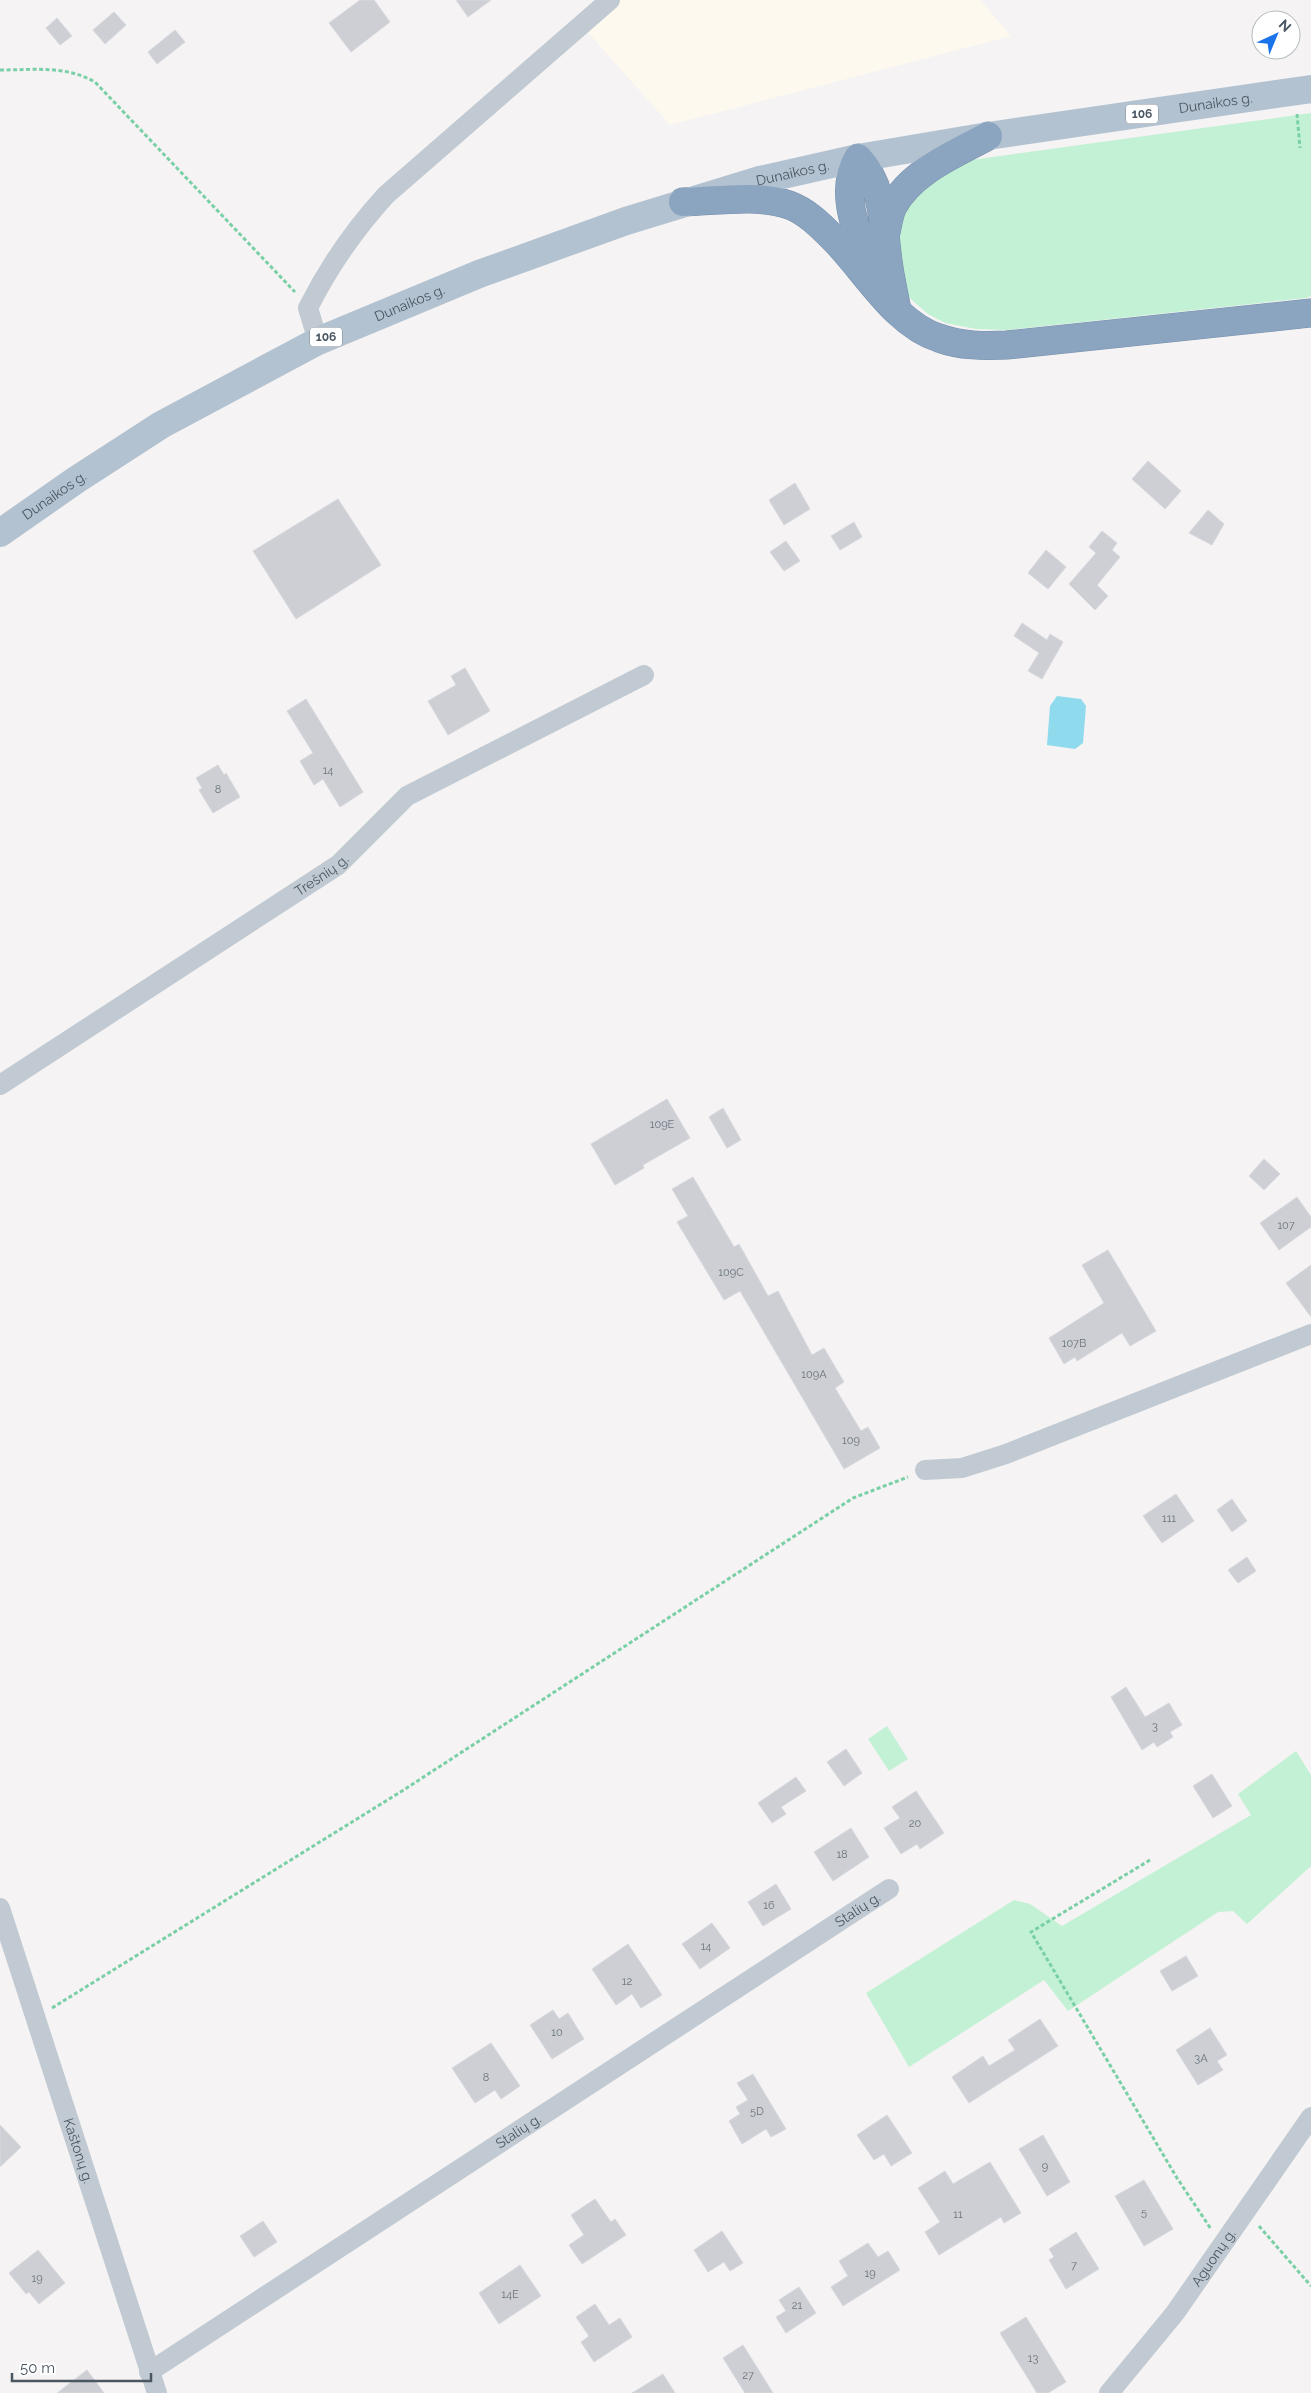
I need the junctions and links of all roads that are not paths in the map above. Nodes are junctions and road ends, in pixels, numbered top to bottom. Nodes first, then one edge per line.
1 (610, 0) edge
2 (1303, 90) edge
3 (988, 136) junction
4 (858, 158) junction
5 (683, 202) junction
6 (885, 234) junction
7 (876, 288) junction
8 (898, 310) junction
9 (1311, 313) edge
10 (318, 341) junction
11 (0, 534) edge
12 (644, 675) dead end
13 (0, 1085) edge
14 (1311, 1334) edge
15 (925, 1470) road end
16 (889, 1889) dead end
17 (0, 1908) edge
18 (1311, 2117) edge
19 (149, 2372) junction
20 (157, 2393) edge
21 (1109, 2393) edge

1 - 10 street
2 - 3 main road, Dunaikos g. / 106
3 - 4 main road, 106
3 - 6 highway
4 - 5 main road, Dunaikos g. / 106
4 - 6 highway
4 - 7 highway
5 - 7 highway
5 - 10 main road, Dunaikos g. / 106
6 - 8 highway
7 - 8 highway
8 - 9 highway
10 - 11 main road, Dunaikos g. / 106
12 - 13 street, Trešnių g.
14 - 15 street
16 - 19 street, Stalių g.
17 - 19 street, Kaštonų g.
18 - 21 street, Aguonų g.
19 - 20 street, Kaštonų g.

